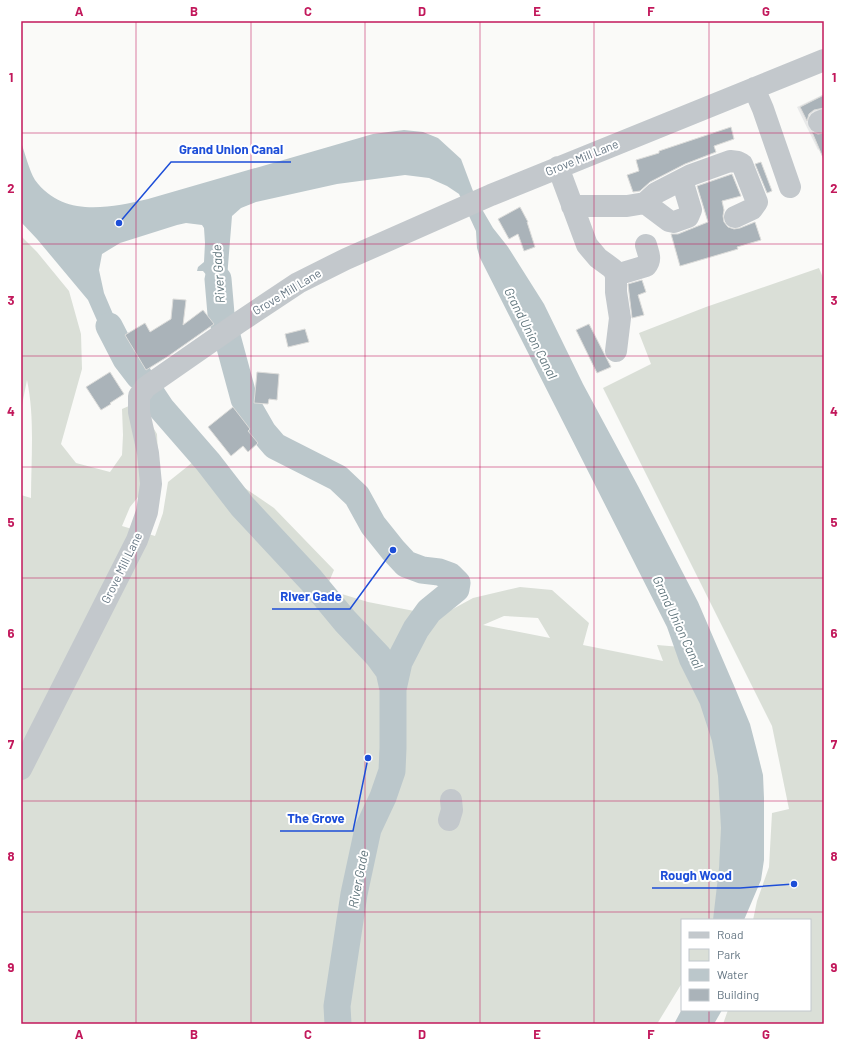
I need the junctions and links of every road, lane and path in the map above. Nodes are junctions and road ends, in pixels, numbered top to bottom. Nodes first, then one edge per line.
1 (824, 60) edge
2 (754, 88) junction
3 (558, 167) junction
4 (682, 180) junction
5 (790, 187) dead end
6 (644, 203) junction
7 (572, 206) junction
8 (735, 217) dead end
9 (646, 245) dead end
10 (616, 275) junction
11 (616, 351) dead end
12 (21, 769) edge

1 - 2 street, Grove Mill Lane
2 - 3 street, Grove Mill Lane
2 - 5 street
3 - 7 street
3 - 12 street, Grove Mill Lane
4 - 6 street
4 - 6 street
4 - 8 street
6 - 7 street
7 - 10 street
9 - 10 street
10 - 11 street

